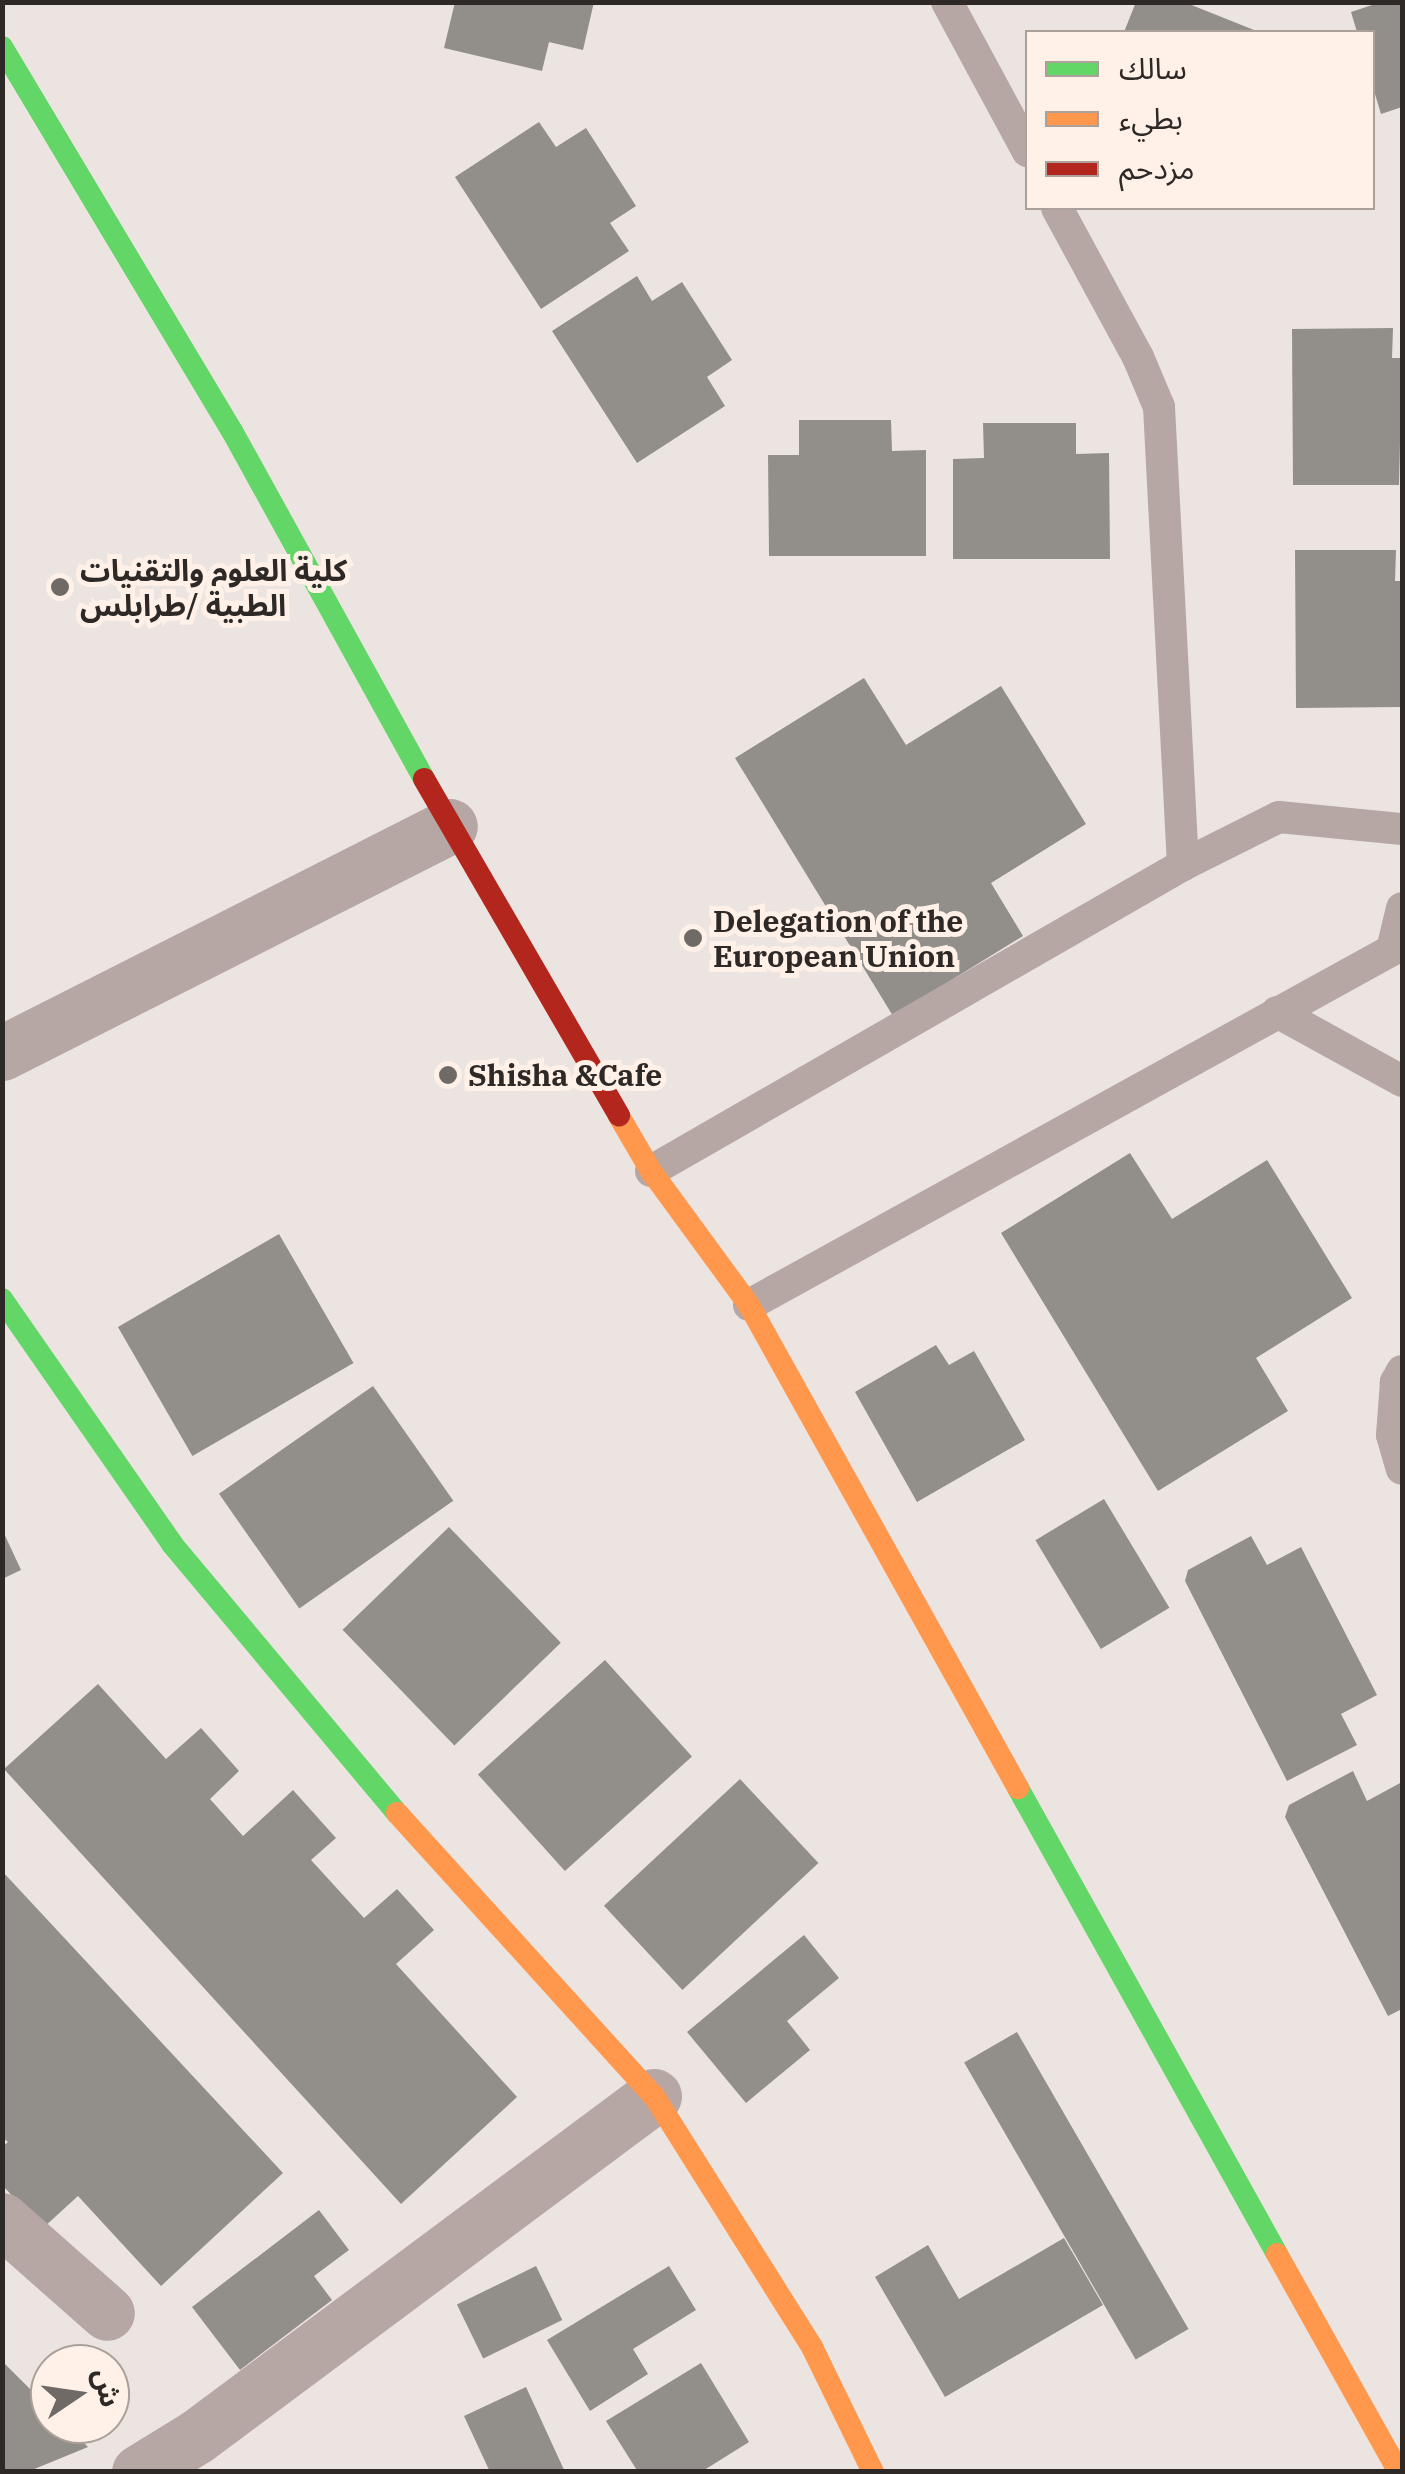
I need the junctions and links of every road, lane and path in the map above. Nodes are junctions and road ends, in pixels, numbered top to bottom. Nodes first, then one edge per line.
1 (947, 2) edge
2 (2, 47) edge
3 (1025, 146) edge
4 (1059, 210) edge
5 (450, 826) junction
6 (1402, 829) edge
7 (1184, 865) junction
8 (1402, 908) edge
9 (1277, 1012) junction
10 (2, 1053) edge
11 (1402, 1082) edge
12 (650, 1171) junction
13 (2, 1299) edge
14 (748, 1305) junction
15 (1402, 1370) edge
16 (1402, 1469) edge
17 (654, 2096) junction
18 (2, 2220) edge
19 (107, 2313) dead end
20 (138, 2472) edge
21 (874, 2472) edge
22 (1399, 2472) edge

1 - 3 lane
2 - 5 street
4 - 7 lane
5 - 10 street
5 - 12 street
6 - 7 lane
7 - 12 lane
8 - 9 lane
9 - 11 lane
9 - 14 lane
12 - 14 street
13 - 17 street
14 - 22 street
15 - 16 lane
17 - 20 street
17 - 21 street
18 - 19 street

